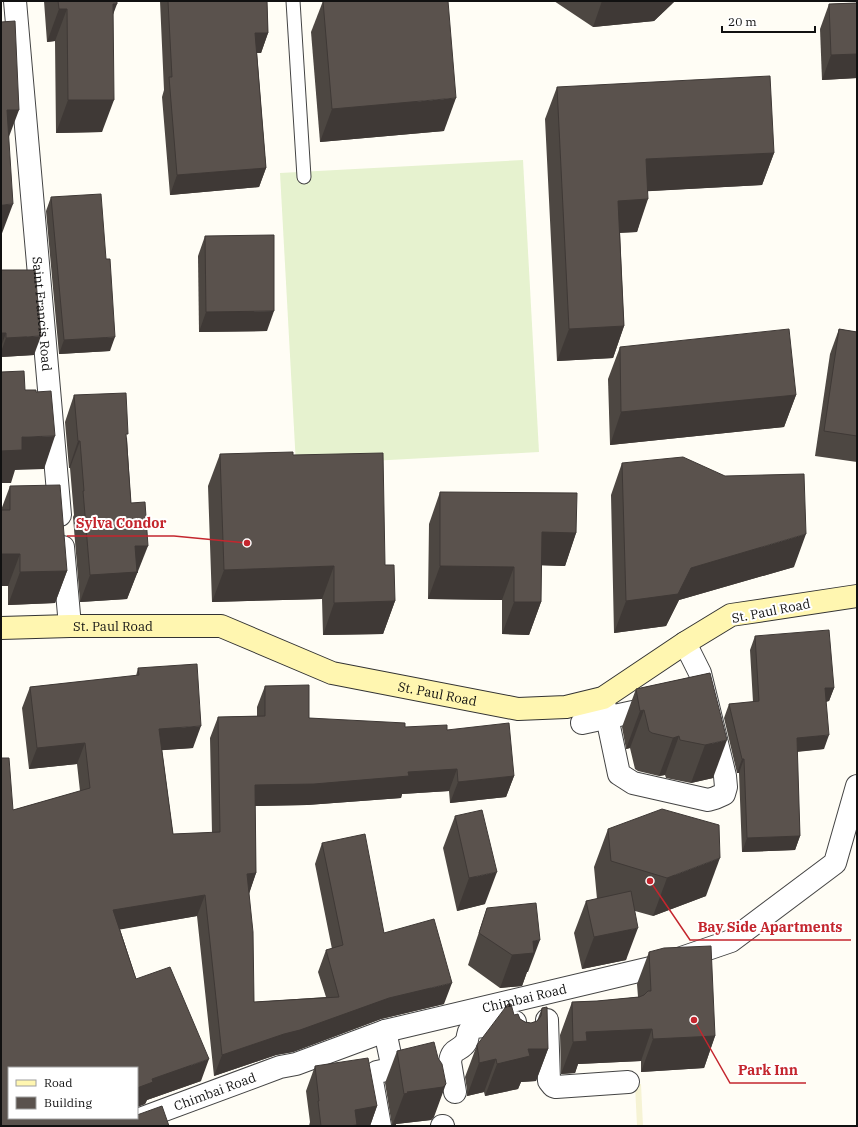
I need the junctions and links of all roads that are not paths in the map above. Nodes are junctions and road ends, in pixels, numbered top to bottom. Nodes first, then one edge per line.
1 (15, 1) edge
2 (293, 1) edge
3 (304, 177) dead end
4 (857, 596) edge
5 (70, 626) junction
6 (1, 628) edge
7 (685, 644) junction
8 (690, 699) junction
9 (605, 708) junction
10 (582, 723) dead end
11 (857, 786) edge
12 (546, 993) junction
13 (515, 1022) junction
14 (570, 1022) dead end
15 (547, 1023) junction
16 (385, 1031) junction
17 (393, 1068) junction
18 (628, 1082) dead end
19 (121, 1126) edge
20 (380, 1126) edge

1 - 5 street, Saint Francis Road
2 - 3 lane
4 - 7 street, St. Paul Road
5 - 6 street, St. Paul Road
5 - 9 street, St. Paul Road
7 - 8 street
7 - 9 street, St. Paul Road
8 - 9 street
8 - 9 street
9 - 10 street
11 - 12 street, Chimbai Road
12 - 13 street, Chimbai Road
12 - 15 street
13 - 16 street, Chimbai Road
13 - 17 street
14 - 15 street
15 - 18 street
16 - 17 street
16 - 19 street, Chimbai Road
17 - 20 street

